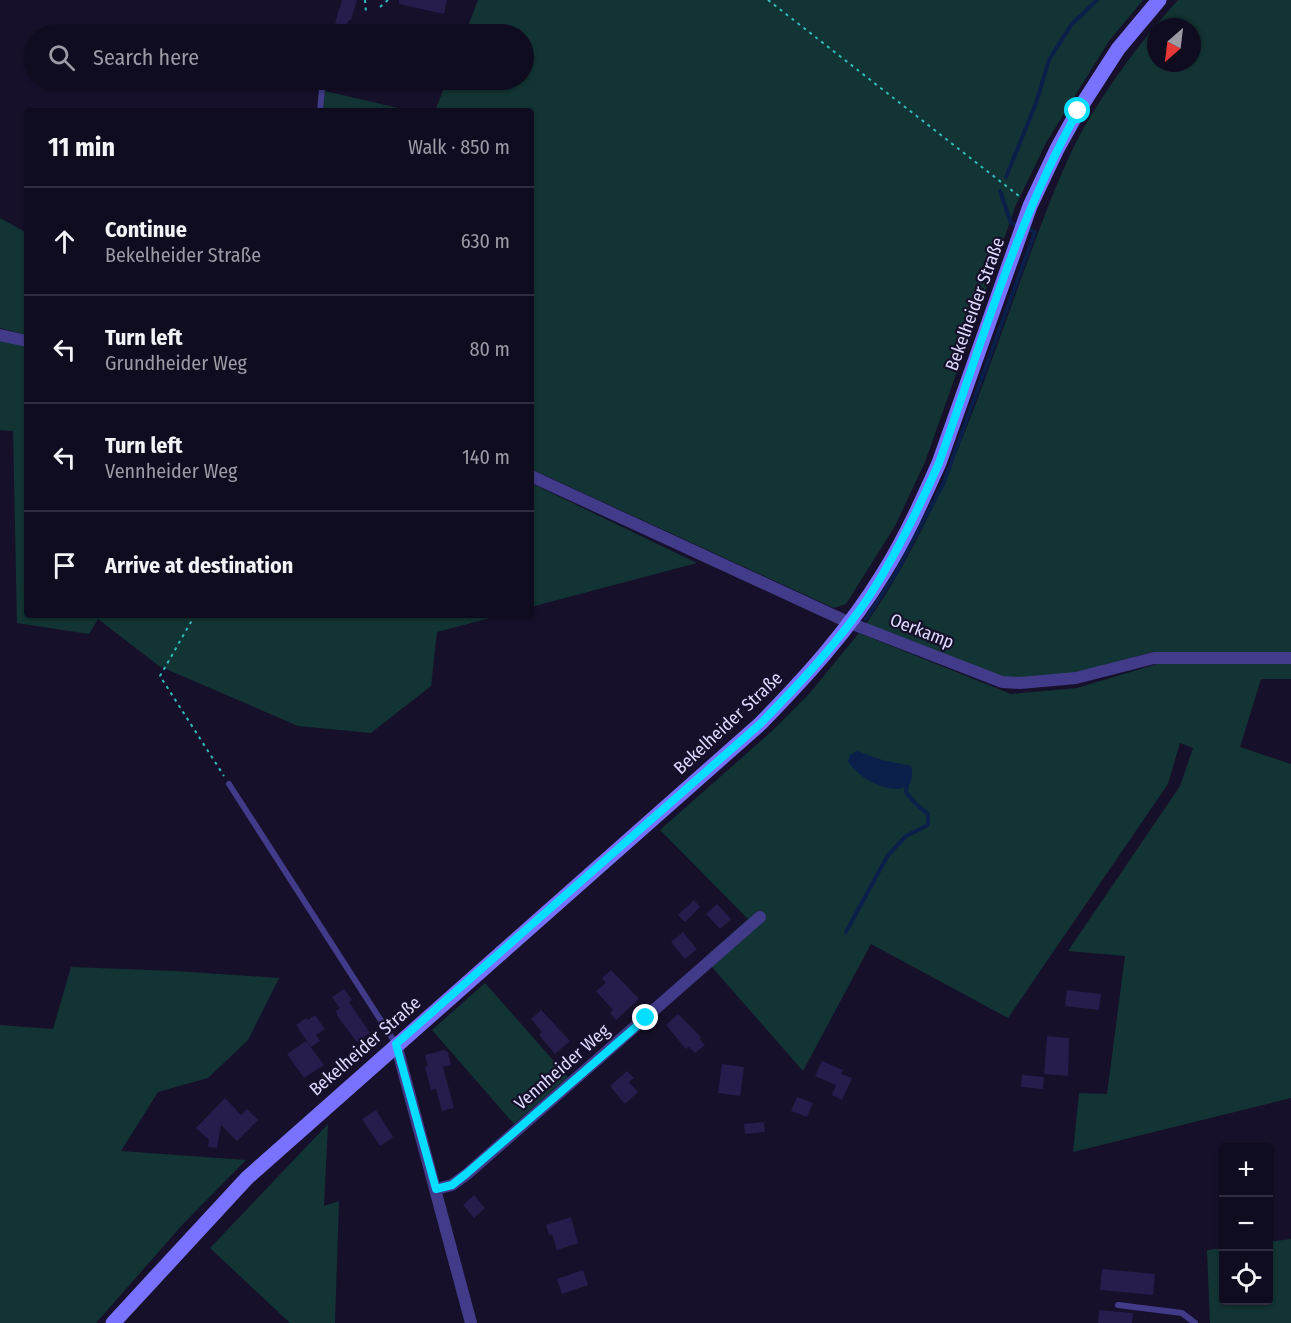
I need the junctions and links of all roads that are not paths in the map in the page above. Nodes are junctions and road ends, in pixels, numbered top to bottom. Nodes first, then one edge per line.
1 (1159, 0) edge
2 (322, 90) edge
3 (320, 108) edge
4 (0, 335) edge
5 (24, 340) edge
6 (534, 478) edge
7 (850, 623) junction
8 (1291, 658) edge
9 (229, 784) road end
10 (760, 916) dead end
11 (396, 1044) junction
12 (436, 1189) junction
13 (1118, 1305) dead end
14 (113, 1323) edge
15 (471, 1323) edge
16 (1195, 1323) edge

1 - 7 street, Bekelheider Straße
2 - 3 lane
4 - 5 street
6 - 7 street, Oerkamp
7 - 8 street, Oerkamp
7 - 11 street, Bekelheider Straße
9 - 11 lane
10 - 12 street, Vennheider Weg
11 - 12 street
11 - 14 street, Bekelheider Straße
12 - 15 street
13 - 16 lane

